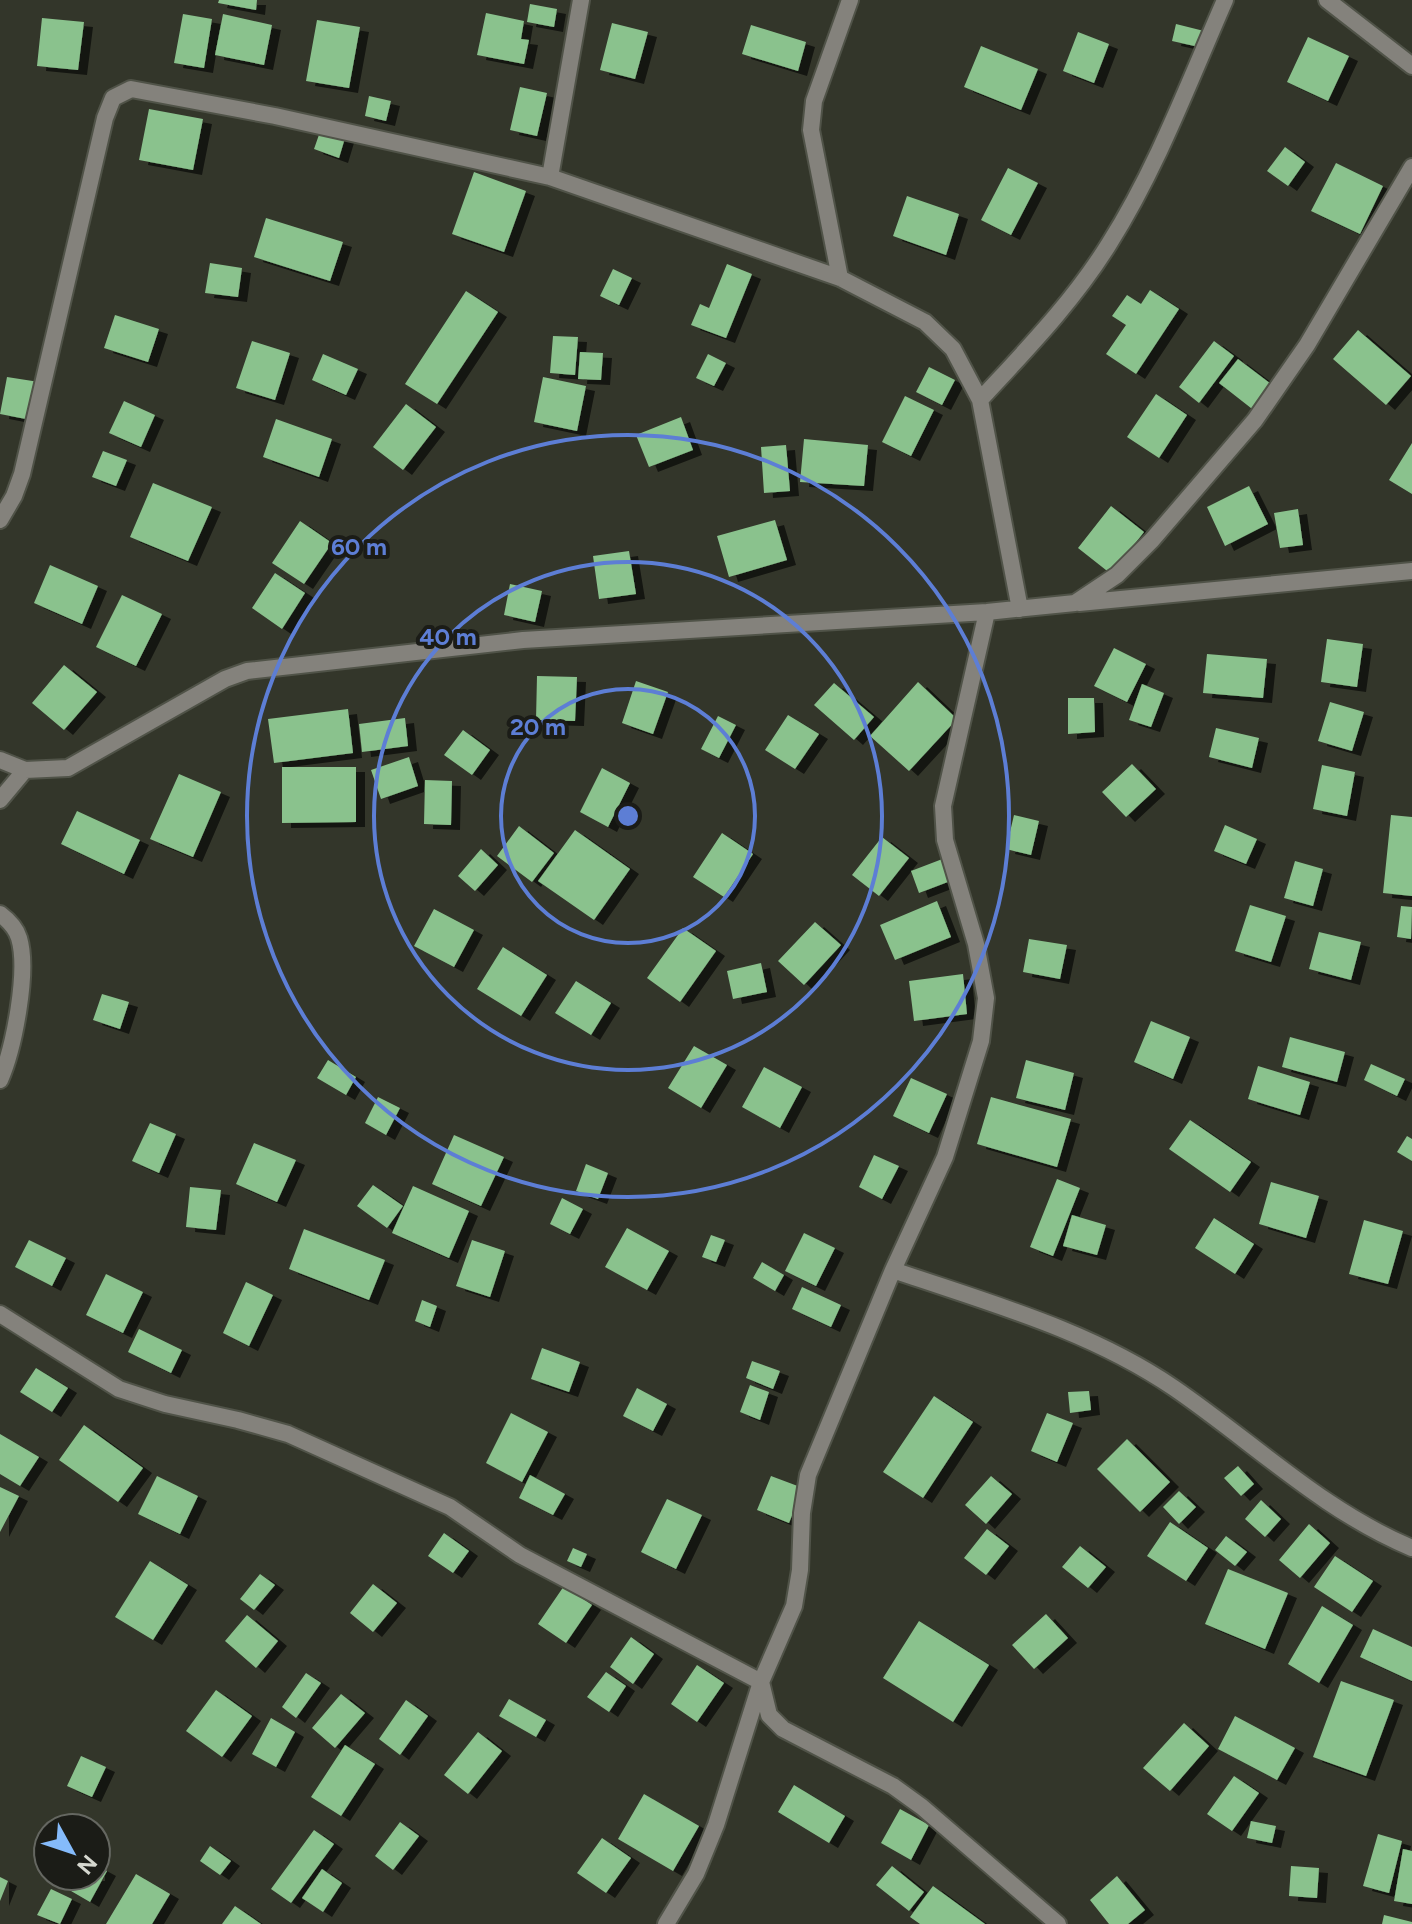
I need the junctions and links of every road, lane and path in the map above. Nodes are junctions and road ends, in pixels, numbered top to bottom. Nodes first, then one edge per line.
1 (581, 0) edge
2 (850, 0) edge
3 (1225, 0) edge
4 (1327, 0) edge
5 (1412, 66) edge
6 (1412, 167) edge
7 (550, 177) junction
8 (840, 278) junction
9 (980, 400) junction
10 (0, 520) edge
11 (1412, 571) edge
12 (1075, 603) junction
13 (1020, 609) junction
14 (987, 612) junction
15 (0, 760) edge
16 (25, 770) junction
17 (0, 800) edge
18 (0, 914) edge
19 (0, 1080) edge
20 (893, 1270) junction
21 (0, 1314) edge
22 (1412, 1548) edge
23 (761, 1682) junction
24 (666, 1924) edge
25 (1058, 1924) edge

1 - 7 street
2 - 8 street
3 - 9 street
4 - 5 street
6 - 12 street
7 - 8 street
7 - 10 street
8 - 9 street
9 - 13 street
11 - 12 street
12 - 13 street
13 - 14 street
14 - 16 street
14 - 20 street
15 - 16 street
16 - 17 street
18 - 19 street
20 - 22 street
20 - 23 street
21 - 23 street
23 - 24 street
23 - 25 street

